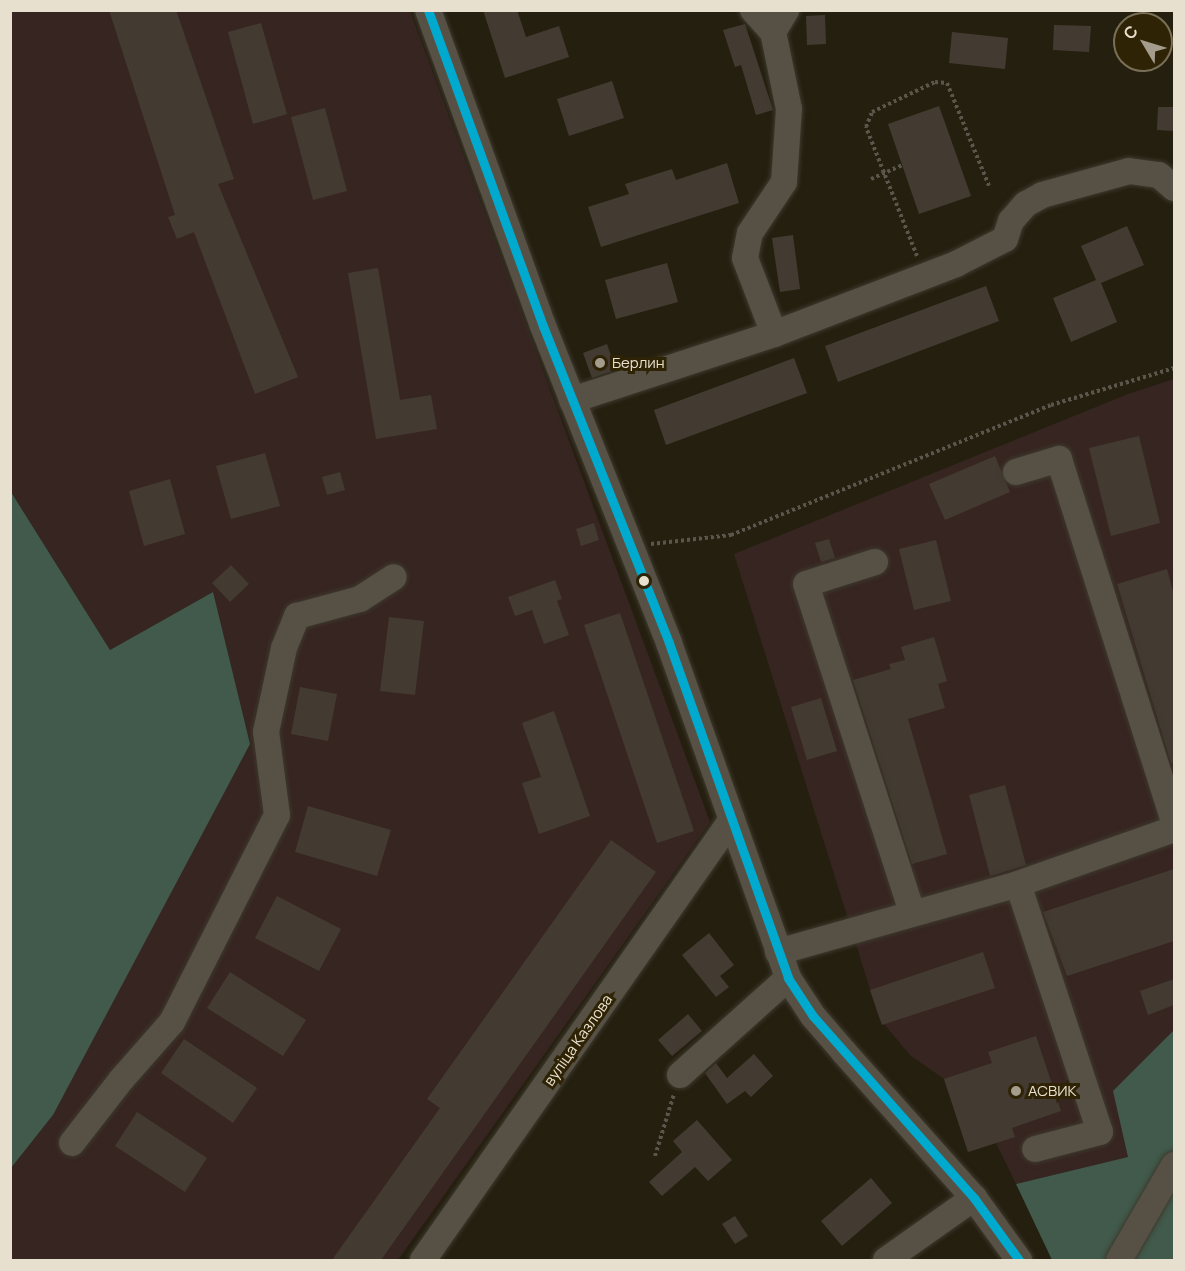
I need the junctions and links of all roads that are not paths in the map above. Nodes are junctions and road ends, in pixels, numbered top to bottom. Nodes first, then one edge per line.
1 (428, 10) edge
2 (753, 10) edge
3 (786, 10) edge
4 (772, 32) junction
5 (1174, 188) edge
6 (774, 334) junction
7 (572, 400) junction
8 (1016, 472) dead end
9 (875, 561) dead end
10 (394, 577) dead end
11 (732, 819) junction
12 (1174, 822) edge
13 (1174, 829) edge
14 (1018, 884) junction
15 (912, 912) junction
16 (778, 952) junction
17 (788, 978) junction
18 (680, 1075) road end
19 (72, 1143) dead end
20 (1035, 1149) dead end
21 (1174, 1166) edge
22 (974, 1198) junction
23 (423, 1260) edge
24 (886, 1260) edge
25 (1019, 1260) edge
26 (1119, 1260) edge

1 - 7 street
2 - 4 street
3 - 4 street
4 - 6 street
5 - 6 street
6 - 7 street
7 - 11 street
8 - 12 street
9 - 15 street
10 - 19 street
11 - 16 street
11 - 23 street, вуліца Казлова
13 - 14 street
14 - 15 street
14 - 20 street
15 - 16 street
16 - 17 street
17 - 18 street
17 - 22 street
21 - 26 street
22 - 24 street
22 - 25 street

